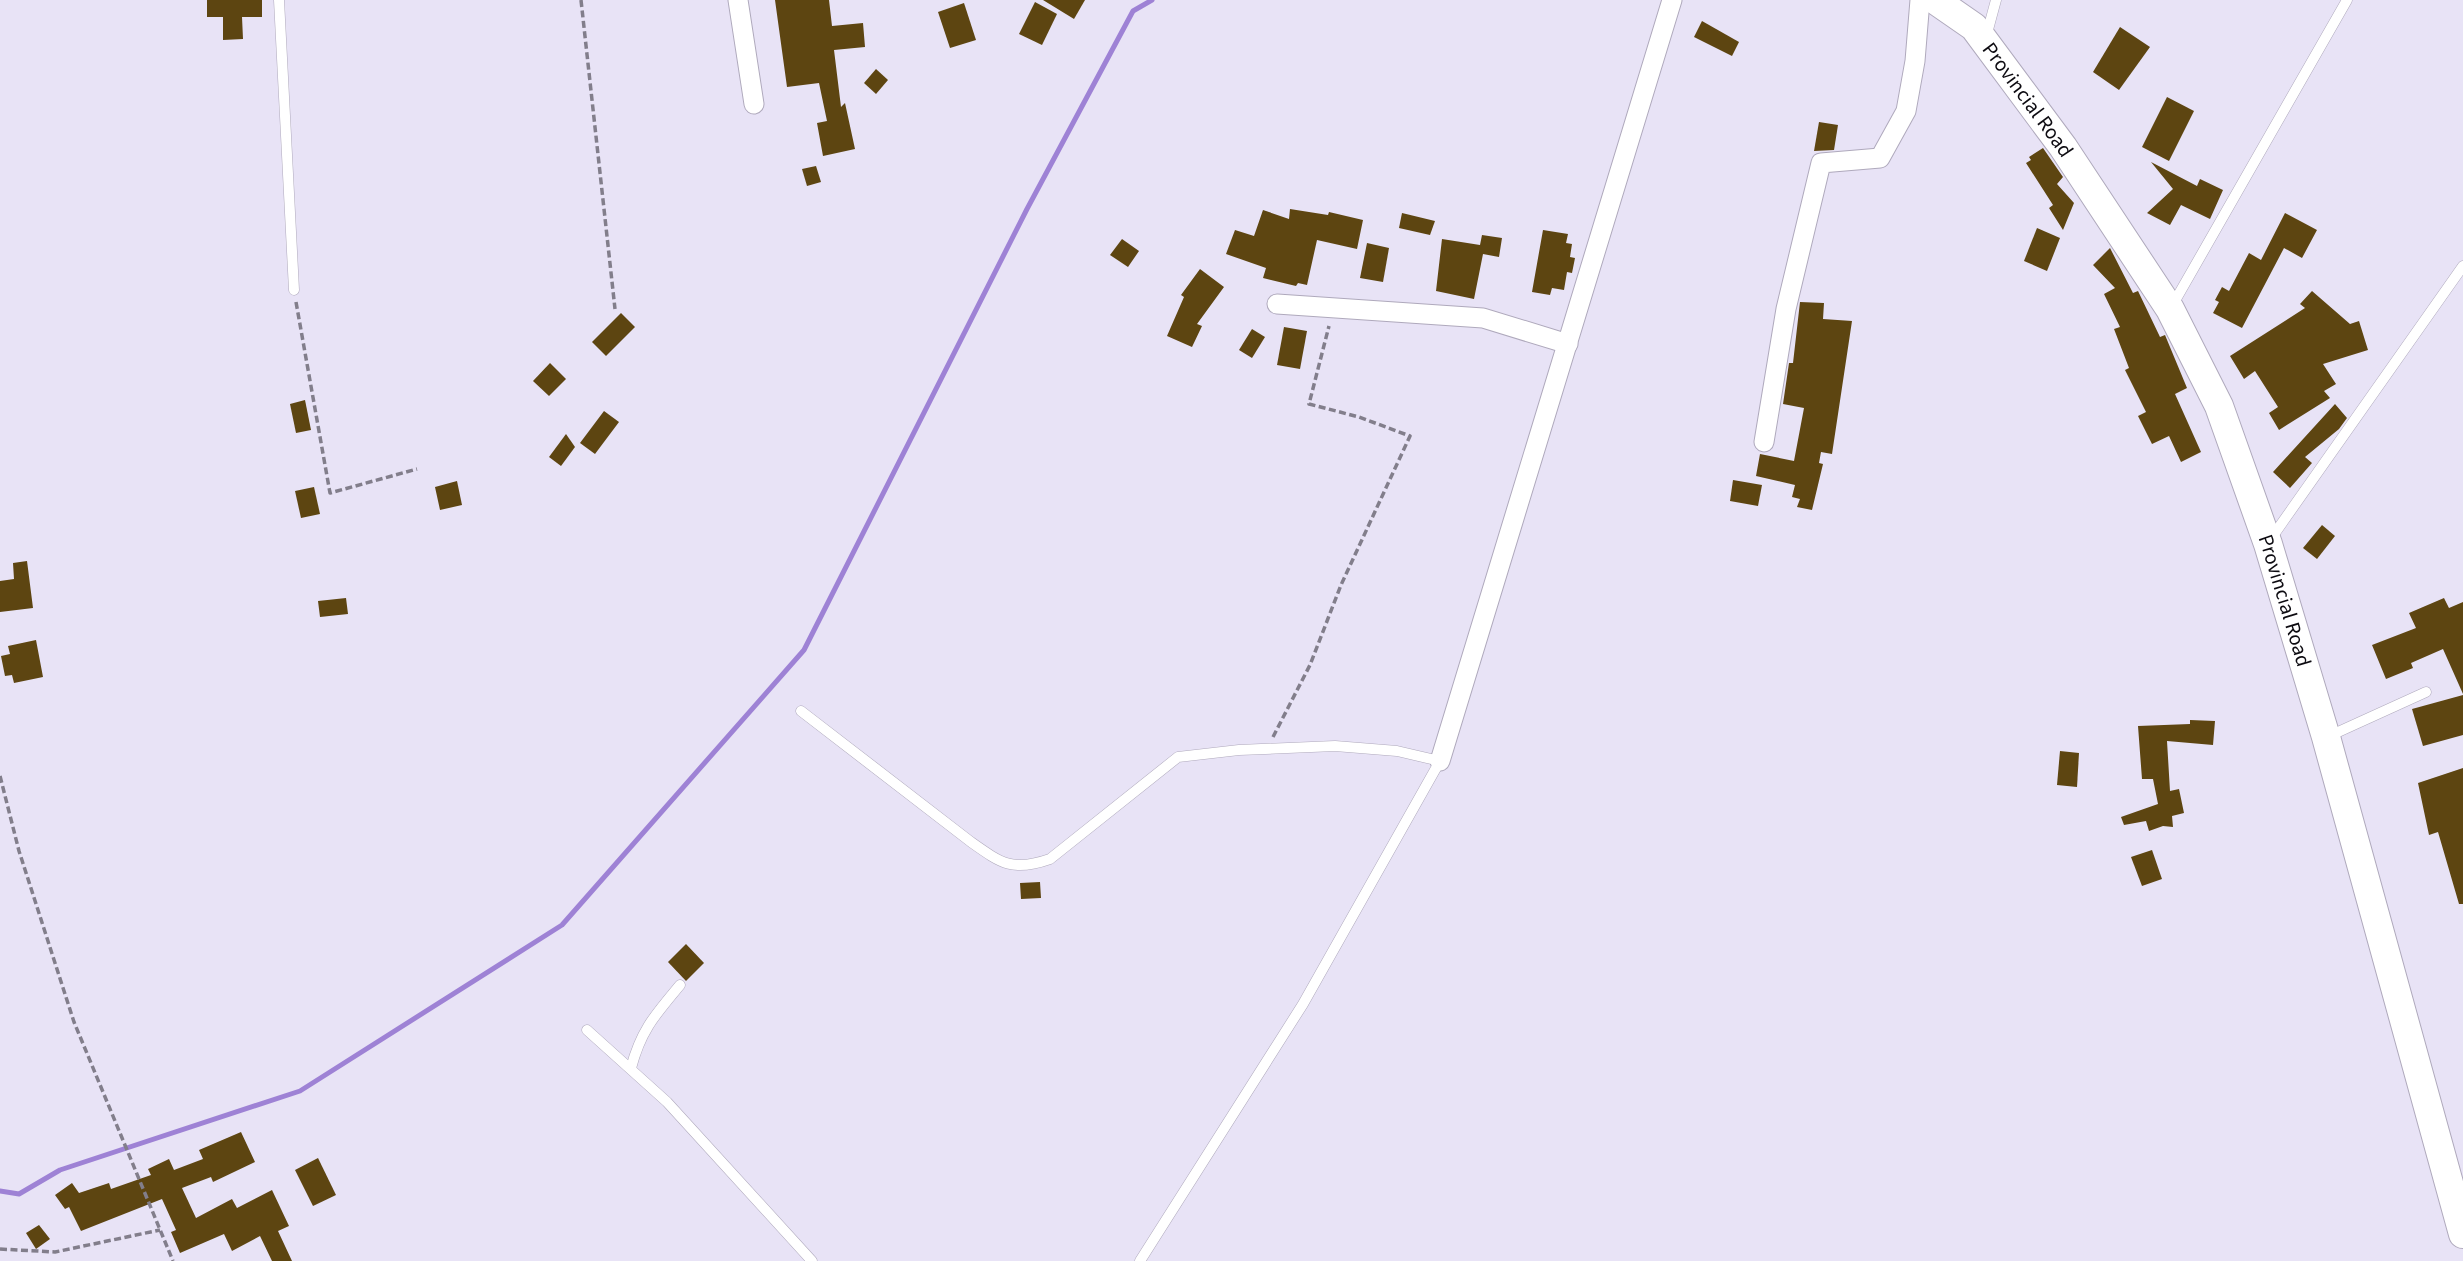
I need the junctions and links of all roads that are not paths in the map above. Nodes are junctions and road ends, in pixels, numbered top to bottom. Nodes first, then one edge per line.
1 (279, 0) edge
2 (738, 0) edge
3 (1672, 0) edge
4 (1920, 0) edge
5 (1935, 0) edge
6 (1996, 0) edge
7 (2347, 0) edge
8 (1980, 34) junction
9 (754, 104) dead end
10 (2463, 266) edge
11 (294, 290) road end
12 (1277, 303) dead end
13 (2170, 309) junction
14 (1568, 344) junction
15 (1764, 442) dead end
16 (2268, 544) junction
17 (2426, 692) dead end
18 (801, 711) dead end
19 (2326, 737) junction
20 (1440, 761) junction
21 (680, 985) dead end
22 (587, 1030) dead end
23 (631, 1068) junction
24 (2463, 1234) edge
25 (812, 1261) edge
26 (1140, 1261) edge

1 - 11 lane
2 - 9 street
3 - 14 street
4 - 15 street
5 - 8 main road, Provincial Road
6 - 8 lane
7 - 13 lane
8 - 13 main road, Provincial Road
10 - 16 lane
12 - 14 street
13 - 16 main road, Provincial Road
14 - 20 street
16 - 19 main road, Provincial Road
17 - 19 lane
18 - 20 lane
19 - 24 main road, Provincial Road
20 - 26 lane
21 - 23 lane
22 - 23 lane
23 - 25 lane

